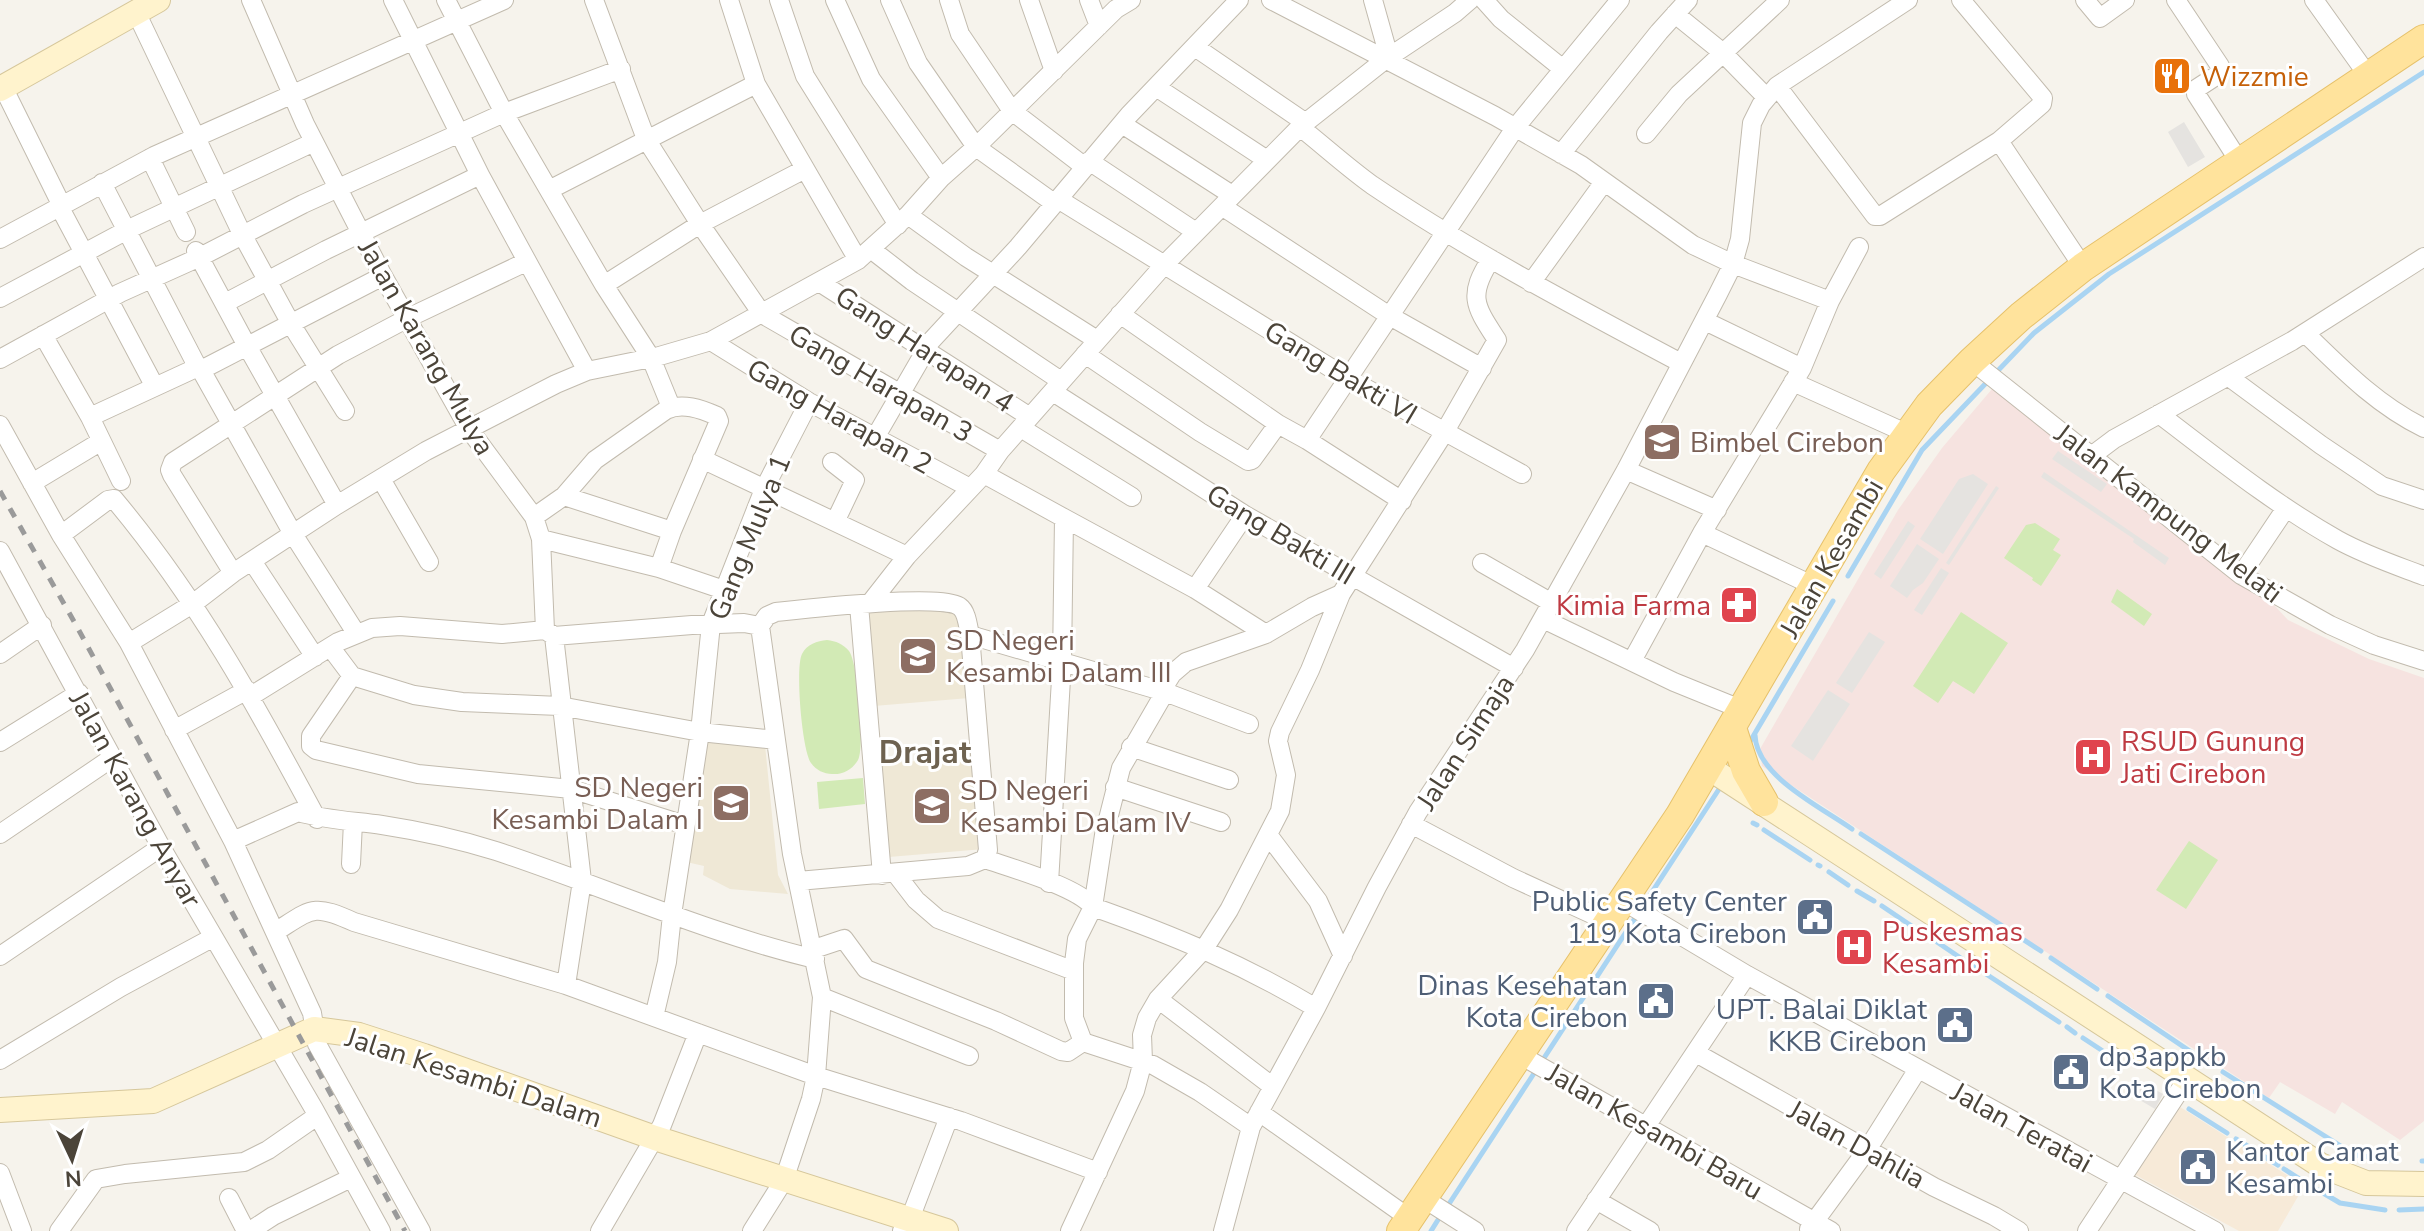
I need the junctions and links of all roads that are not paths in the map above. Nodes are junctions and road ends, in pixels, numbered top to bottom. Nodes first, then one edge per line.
1 (158, 0) edge
2 (251, 0) edge
3 (393, 0) edge
4 (446, 0) edge
5 (504, 0) edge
6 (594, 0) edge
7 (729, 0) edge
8 (779, 0) edge
9 (835, 0) edge
10 (890, 0) edge
11 (949, 0) edge
12 (1029, 0) edge
13 (1089, 0) edge
14 (1131, 0) edge
15 (1239, 0) edge
16 (1271, 0) edge
17 (1373, 0) edge
18 (1470, 0) edge
19 (1484, 0) edge
20 (1620, 0) edge
21 (1780, 0) edge
22 (1908, 0) edge
23 (1961, 0) edge
24 (2085, 0) edge
25 (2125, 0) edge
26 (2176, 0) edge
27 (2314, 0) edge
28 (1453, 7) edge
29 (1682, 7) edge
30 (136, 12) junction
31 (456, 21) junction
32 (1099, 26) junction
33 (2424, 39) edge
34 (412, 41) junction
35 (1195, 47) junction
36 (1722, 52) junction
37 (1388, 58) junction
38 (621, 69) junction
39 (1563, 69) junction
40 (1054, 71) junction
41 (2369, 77) junction
42 (756, 84) junction
43 (1156, 87) junction
44 (2, 88) edge
45 (1772, 92) junction
46 (292, 95) junction
47 (1012, 111) junction
48 (504, 113) junction
49 (1122, 124) junction
50 (1303, 125) junction
51 (1515, 128) junction
52 (459, 134) junction
53 (1646, 134) dead end
54 (196, 137) junction
55 (646, 139) junction
56 (1999, 141) junction
57 (314, 142) junction
58 (976, 147) junction
59 (1561, 154) junction
60 (150, 158) junction
61 (1267, 160) junction
62 (2239, 161) junction
63 (1087, 164) junction
64 (805, 169) junction
65 (480, 175) junction
66 (941, 178) junction
67 (1604, 182) junction
68 (102, 183) junction
69 (219, 187) junction
70 (337, 188) junction
71 (549, 190) junction
72 (1056, 201) junction
73 (1228, 201) junction
74 (60, 205) junction
75 (174, 209) junction
76 (903, 220) junction
77 (700, 224) junction
78 (128, 230) junction
79 (186, 232) dead end
80 (1196, 232) junction
81 (1445, 232) junction
82 (361, 233) junction
83 (242, 234) junction
84 (0, 239) edge
85 (1859, 247) dead end
86 (84, 254) junction
87 (198, 254) junction
88 (865, 255) junction
89 (2424, 257) edge
90 (1491, 259) junction
91 (526, 262) junction
92 (1733, 264) junction
93 (1164, 265) junction
94 (2083, 267) junction
95 (993, 273) junction
96 (383, 276) junction
97 (152, 279) junction
98 (267, 281) junction
99 (819, 282) junction
100 (1531, 283) junction
101 (604, 285) junction
102 (0, 298) edge
103 (109, 300) junction
104 (1830, 301) junction
105 (225, 303) junction
106 (958, 312) junction
107 (762, 314) junction
108 (1120, 314) junction
109 (1388, 315) junction
110 (408, 318) junction
111 (1705, 321) junction
112 (291, 324) junction
113 (2305, 333) junction
114 (43, 335) junction
115 (711, 341) junction
116 (247, 346) junction
117 (1091, 347) junction
118 (925, 349) junction
119 (651, 358) junction
120 (0, 359) edge
121 (1681, 363) junction
122 (318, 368) junction
123 (1482, 368) junction
124 (199, 369) junction
125 (587, 371) junction
126 (1985, 371) junction
127 (1798, 375) junction
128 (2229, 377) junction
129 (1347, 378) junction
130 (1057, 386) junction
131 (155, 387) junction
132 (899, 394) junction
133 (276, 397) junction
134 (809, 402) junction
135 (671, 407) junction
136 (345, 411) dead end
137 (2159, 414) junction
138 (90, 417) junction
139 (1026, 422) junction
140 (1278, 424) junction
141 (0, 425) edge
142 (231, 426) junction
143 (2424, 428) edge
144 (469, 429) junction
145 (1444, 433) junction
146 (1906, 433) junction
147 (876, 436) junction
148 (1307, 440) junction
149 (100, 442) junction
150 (1000, 451) junction
151 (2090, 457) junction
152 (702, 459) junction
153 (832, 462) dead end
154 (1626, 470) junction
155 (984, 474) junction
156 (1522, 474) dead end
157 (381, 479) junction
158 (121, 481) dead end
159 (32, 483) junction
160 (970, 488) junction
161 (764, 489) junction
162 (564, 496) junction
163 (1132, 497) dead end
164 (2424, 500) edge
165 (1402, 501) junction
166 (337, 505) junction
167 (2286, 508) junction
168 (1717, 510) junction
169 (1245, 515) junction
170 (534, 517) junction
171 (1064, 518) junction
172 (836, 520) junction
173 (672, 531) junction
174 (1702, 533) junction
175 (293, 534) junction
176 (61, 535) junction
177 (541, 539) junction
178 (0, 551) edge
179 (907, 556) junction
180 (252, 561) junction
181 (429, 562) dead end
182 (1482, 563) dead end
183 (659, 568) junction
184 (233, 573) junction
185 (2241, 575) junction
186 (1353, 576) junction
187 (2424, 576) edge
188 (1814, 586) junction
189 (1195, 589) junction
190 (724, 590) junction
191 (1341, 594) junction
192 (194, 603) junction
193 (865, 603) junction
194 (1547, 611) junction
195 (711, 624) junction
196 (42, 625) junction
197 (760, 626) junction
198 (356, 633) junction
199 (550, 633) junction
200 (1266, 634) junction
201 (970, 635) junction
202 (129, 643) junction
203 (323, 652) junction
204 (0, 654) edge
205 (1632, 661) junction
206 (2424, 661) edge
207 (1062, 662) junction
208 (1514, 668) junction
209 (352, 676) junction
210 (1165, 692) junction
211 (79, 693) junction
212 (249, 693) junction
213 (560, 706) junction
214 (1249, 724) dead end
215 (174, 730) junction
216 (700, 732) junction
217 (776, 740) junction
218 (0, 742) edge
219 (1131, 747) junction
220 (1731, 752) junction
221 (108, 760) junction
222 (1229, 780) dead end
223 (1115, 787) junction
224 (571, 789) junction
225 (1764, 802) joint
226 (317, 819) junction
227 (353, 822) junction
228 (1221, 822) dead end
229 (1411, 824) junction
230 (685, 825) junction
231 (0, 834) edge
232 (1269, 836) junction
233 (233, 841) junction
234 (161, 847) junction
235 (985, 859) junction
236 (351, 864) dead end
237 (889, 875) junction
238 (582, 881) junction
239 (798, 881) junction
240 (1049, 883) junction
241 (1093, 907) junction
242 (1622, 910) junction
243 (672, 915) junction
244 (275, 932) junction
245 (212, 938) junction
246 (1204, 949) junction
247 (814, 954) junction
248 (0, 956) edge
249 (1343, 956) junction
250 (1074, 971) junction
251 (1747, 975) junction
252 (566, 985) junction
253 (822, 997) junction
254 (1158, 999) junction
255 (1316, 1008) junction
256 (654, 1017) junction
257 (314, 1029) junction
258 (698, 1033) junction
259 (1083, 1042) junction
260 (276, 1046) junction
261 (1696, 1053) junction
262 (969, 1056) dead end
263 (0, 1060) edge
264 (1143, 1061) junction
265 (1532, 1061) junction
266 (1918, 1069) junction
267 (816, 1076) junction
268 (2187, 1079) junction
269 (1272, 1086) junction
270 (0, 1110) edge
271 (317, 1116) junction
272 (949, 1117) junction
273 (1255, 1119) junction
274 (1645, 1126) junction
275 (655, 1138) junction
276 (1867, 1150) junction
277 (1098, 1172) junction
278 (0, 1173) edge
279 (351, 1178) junction
280 (784, 1180) junction
281 (2120, 1181) junction
282 (2424, 1184) edge
283 (229, 1198) dead end
284 (1596, 1200) junction
285 (1424, 1214) edge
286 (277, 1223) edge
287 (906, 1225) edge
288 (1817, 1228) edge
289 (375, 1229) edge
290 (602, 1230) edge
291 (22, 1231) edge
292 (59, 1231) edge
293 (248, 1231) edge
294 (421, 1231) edge
295 (752, 1231) edge
296 (946, 1231) edge
297 (1070, 1231) edge
298 (1223, 1231) edge
299 (1475, 1231) edge
300 (1576, 1231) edge
301 (1650, 1231) edge
302 (2019, 1231) edge
303 (2087, 1231) edge
304 (2215, 1231) edge

1 - 30 street
2 - 46 street, Jalan Karang Mulya
3 - 34 street
4 - 31 street
5 - 31 street
6 - 38 street
7 - 42 street
8 - 76 street
9 - 66 street
10 - 58 street, Gang Bakti VI
11 - 47 street
12 - 40 street
13 - 32 street
14 - 32 street
15 - 35 street
16 - 37 street
17 - 37 street
18 - 28 street
19 - 39 street
20 - 39 street
21 - 36 street
22 - 45 street
23 - 56 street
24 - 25 street
26 - 62 street
27 - 41 street
28 - 37 street
29 - 36 street
29 - 59 street
30 - 44 street
30 - 54 street
31 - 34 street
31 - 48 street
32 - 40 street
33 - 41 main road, Jalan Kesambi
34 - 46 street
34 - 52 street
35 - 43 street
35 - 50 street
36 - 45 street
36 - 53 street
37 - 50 street
37 - 51 street
38 - 48 street
38 - 55 street
39 - 51 street
40 - 47 street
41 - 62 main road, Jalan Kesambi
42 - 55 street
42 - 64 street
43 - 49 street
43 - 61 street
44 - 74 street
45 - 56 street
45 - 92 street, Jalan Simaja
46 - 54 street
46 - 57 street, Jalan Karang Mulya
47 - 58 street
47 - 63 street
48 - 52 street
48 - 71 street
49 - 63 street
49 - 73 street
50 - 61 street
50 - 81 street
51 - 59 street
51 - 81 street
52 - 65 street
52 - 70 street
54 - 60 street
54 - 69 street
55 - 71 street
55 - 77 street
56 - 94 street
57 - 69 street
57 - 70 street, Jalan Karang Mulya
58 - 66 street
58 - 72 street, Gang Bakti VI
59 - 67 street
60 - 68 street
60 - 75 street
61 - 73 street
62 - 94 main road, Jalan Kesambi
63 - 72 street
63 - 80 street
64 - 77 street
64 - 88 street
65 - 82 street
65 - 91 street
66 - 76 street
67 - 92 street
67 - 100 street
68 - 74 street
68 - 78 street
69 - 75 street
69 - 83 street
70 - 82 street, Jalan Karang Mulya
70 - 83 street
71 - 101 street
72 - 93 street, Gang Bakti VI
72 - 95 street
73 - 80 street
73 - 109 street
74 - 84 street
74 - 86 street
75 - 78 street
75 - 79 street
76 - 88 street
76 - 95 street
77 - 101 street
77 - 107 street
78 - 86 street
78 - 97 street
80 - 93 street
81 - 90 street
81 - 109 street
82 - 96 street, Jalan Karang Mulya
82 - 98 street
83 - 87 street
83 - 98 street
85 - 104 street
86 - 102 street
86 - 103 street
87 - 97 street
87 - 105 street
88 - 99 street
88 - 106 street, Gang Bakti III
89 - 113 street
90 - 100 street
90 - 123 street
91 - 110 street
91 - 125 street
92 - 104 street
92 - 111 street, Jalan Simaja
93 - 108 street
93 - 129 street, Gang Bakti VI
94 - 126 main road, Jalan Kesambi
95 - 106 street
95 - 117 street
96 - 110 street, Jalan Karang Mulya
96 - 112 street
97 - 103 street
97 - 124 street
98 - 105 street
98 - 112 street
99 - 107 street
99 - 118 street, Gang Harapan 4
100 - 121 street
101 - 119 street
103 - 114 street
103 - 131 street
104 - 127 street
105 - 116 street
106 - 118 street
106 - 130 street, Gang Bakti III
107 - 115 street
107 - 132 street, Gang Harapan 3
108 - 117 street
108 - 140 street
109 - 123 street
109 - 129 street
110 - 122 street
110 - 144 street, Jalan Karang Mulya
111 - 121 street, Jalan Simaja
111 - 127 street
112 - 116 street
112 - 122 street
113 - 128 street
113 - 143 street
114 - 120 street
114 - 138 street
115 - 119 street
115 - 134 street, Gang Harapan 2
116 - 124 street
116 - 133 street
117 - 130 street
117 - 140 street
118 - 132 street
118 - 139 street, Gang Harapan 4
119 - 125 street
119 - 135 street
121 - 154 street, Jalan Simaja
122 - 133 street
122 - 136 street
123 - 145 street
124 - 131 street
124 - 142 street
125 - 144 street
126 - 146 main road, Jalan Kesambi
126 - 151 street, Jalan Kampung Melati
127 - 146 street
127 - 168 street
128 - 137 street
128 - 164 street
129 - 145 street, Gang Bakti VI
129 - 148 street
130 - 139 street
130 - 169 street, Gang Bakti III
131 - 138 street
132 - 147 street
132 - 150 street, Gang Harapan 3
133 - 142 street
133 - 166 street
134 - 147 street, Gang Harapan 2
134 - 161 street, Gang Mulya 1
135 - 152 street
135 - 162 street
137 - 151 street
137 - 167 street
138 - 149 street
139 - 150 street
139 - 163 street, Gang Harapan 4
140 - 148 street
141 - 159 street
142 - 175 street
142 - 184 street
144 - 157 street
144 - 170 street, Jalan Karang Mulya
145 - 156 street, Gang Bakti VI
145 - 165 street
146 - 188 main road, Jalan Kesambi
147 - 160 street, Gang Harapan 2
148 - 165 street
149 - 158 street
149 - 159 street
150 - 155 street
151 - 185 street, Jalan Kampung Melati
152 - 161 street
152 - 173 street
153 - 172 street
154 - 168 street
154 - 194 street, Jalan Simaja
155 - 160 street
155 - 171 street
157 - 166 street
157 - 181 street
159 - 176 street
160 - 179 street
161 - 172 street
161 - 190 street, Gang Mulya 1
162 - 170 street
162 - 173 street
165 - 186 street
166 - 175 street
167 - 185 street
167 - 187 street
168 - 174 street
169 - 186 street, Gang Bakti III
169 - 189 street
170 - 177 street, Jalan Karang Mulya
171 - 189 street
171 - 207 street
172 - 179 street
173 - 183 street
174 - 188 street
174 - 205 street
175 - 180 street
175 - 198 street
176 - 192 street
176 - 202 street
177 - 183 street
177 - 199 street, Jalan Karang Mulya
178 - 196 street, Jalan Karang Anyar
179 - 193 street
180 - 184 street
180 - 203 street
182 - 194 street
183 - 190 street
184 - 192 street
185 - 206 street, Jalan Kampung Melati
186 - 191 street
186 - 208 street, Gang Bakti III
188 - 220 main road, Jalan Kesambi
189 - 200 street
190 - 195 street, Gang Mulya 1
191 - 200 street
191 - 232 street
192 - 202 street
192 - 212 street
193 - 197 street
193 - 201 street
193 - 237 street
194 - 205 street
194 - 208 street, Jalan Simaja
195 - 197 street
195 - 199 street
195 - 216 street, Gang Mulya 1
196 - 204 street
196 - 211 street, Jalan Karang Anyar
197 - 217 street
198 - 199 street
198 - 203 street
199 - 213 street, Jalan Karang Mulya
200 - 210 street
201 - 207 street
201 - 235 street
202 - 215 street
203 - 209 street
203 - 212 street
205 - 220 street
207 - 210 street
207 - 240 street
208 - 229 street, Jalan Simaja
209 - 213 street
209 - 224 street
210 - 214 street
210 - 219 street
211 - 218 street
211 - 221 street, Jalan Karang Anyar
212 - 215 street
212 - 226 street
213 - 216 street
213 - 224 street, Jalan Karang Mulya
215 - 233 street
216 - 217 street
216 - 230 street, Gang Mulya 1
217 - 239 street
219 - 222 street
219 - 223 street
220 - 225 main road
220 - 242 main road, Jalan Kesambi
221 - 231 street
221 - 234 street, Jalan Karang Anyar
223 - 228 street
223 - 241 street
224 - 230 street
224 - 238 street, Jalan Karang Mulya
225 - 268 street
226 - 227 street
226 - 233 street
227 - 236 street
227 - 238 street
229 - 242 street, Jalan Teratai
229 - 249 street, Jalan Simaja
230 - 243 street, Gang Mulya 1
232 - 246 street
232 - 249 street
233 - 244 street
234 - 245 street, Jalan Karang Anyar
234 - 248 street
235 - 237 street
235 - 240 street
237 - 239 street
237 - 250 street
238 - 243 street
238 - 252 street, Jalan Karang Mulya
239 - 247 street
240 - 241 street
241 - 246 street
241 - 250 street
242 - 251 street, Jalan Teratai
242 - 265 main road, Jalan Kesambi
243 - 247 street
243 - 256 street, Gang Mulya 1
244 - 252 street
244 - 257 street
245 - 260 street, Jalan Karang Anyar
245 - 263 street
246 - 254 street
246 - 255 street
247 - 253 street
247 - 259 street
249 - 255 street, Jalan Simaja
250 - 259 street
251 - 261 street
251 - 266 street, Jalan Teratai
252 - 256 street
253 - 262 street
253 - 267 street
254 - 264 street
254 - 269 street
255 - 269 street, Jalan Simaja
256 - 258 street
257 - 260 street, Jalan Kesambi Dalam
257 - 275 street, Jalan Kesambi Dalam
257 - 294 street
258 - 267 street
258 - 275 street
259 - 264 street
260 - 270 street, Jalan Kesambi Dalam
260 - 271 street, Jalan Karang Anyar
261 - 274 street
261 - 276 street, Jalan Dahlia
264 - 273 street
264 - 277 street
265 - 274 street, Jalan Kesambi Baru
265 - 285 main road, Jalan Kesambi
266 - 276 street
266 - 281 street, Jalan Teratai
267 - 272 street
267 - 280 street
268 - 281 street
268 - 282 street
269 - 273 street, Jalan Simaja
271 - 279 street, Jalan Karang Anyar
271 - 292 street
272 - 277 street
272 - 287 street
273 - 285 street
273 - 298 street, Jalan Simaja
274 - 284 street
274 - 288 street, Jalan Kesambi Baru
275 - 280 street, Jalan Kesambi Dalam
275 - 290 street
276 - 288 street
276 - 302 street, Jalan Dahlia
277 - 297 street
278 - 291 street
279 - 286 street
279 - 289 street, Jalan Karang Anyar
280 - 287 street, Jalan Kesambi Dalam
280 - 295 street
281 - 303 street
281 - 304 street, Jalan Teratai
283 - 293 street
284 - 300 street
284 - 301 street
285 - 299 street
286 - 293 street
287 - 296 street, Jalan Kesambi Dalam

